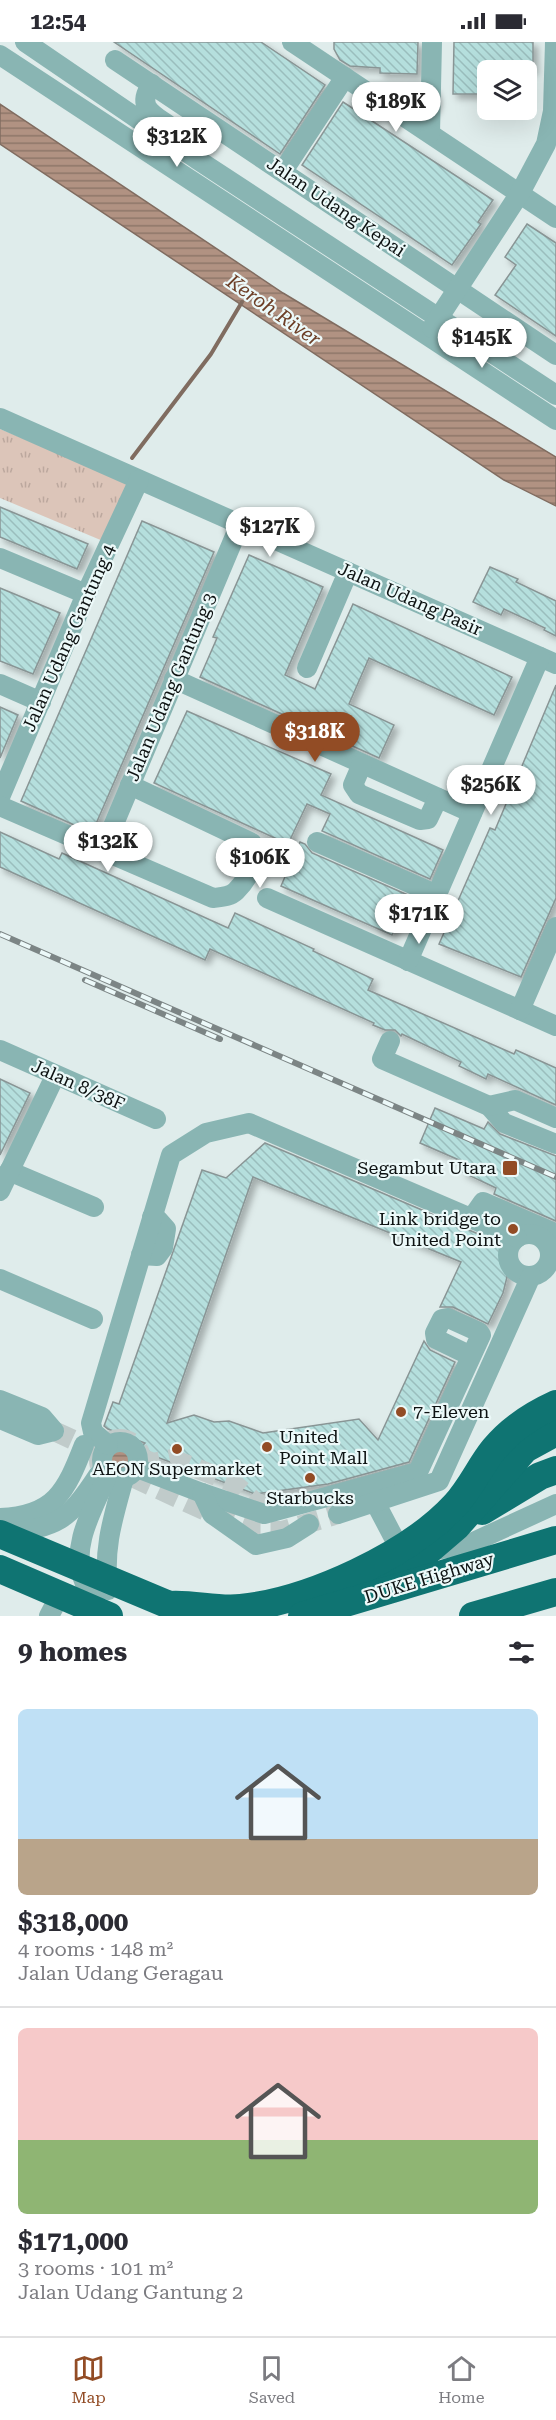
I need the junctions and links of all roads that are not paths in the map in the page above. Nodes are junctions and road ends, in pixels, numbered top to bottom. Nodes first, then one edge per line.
1 (24, 42) edge
2 (292, 42) edge
3 (432, 42) edge
4 (555, 42) edge
5 (317, 50) edge
6 (0, 54) edge
7 (116, 60) dead end
8 (345, 77) junction
9 (152, 84) junction
10 (555, 111) edge
11 (430, 133) junction
12 (551, 146) edge
13 (198, 160) junction
14 (282, 171) junction
15 (520, 193) junction
16 (556, 218) edge
17 (457, 288) junction
18 (438, 318) junction
19 (427, 336) junction
20 (556, 355) edge
21 (551, 392) edge
22 (0, 418) edge
23 (556, 420) edge
24 (139, 480) junction
25 (240, 524) junction
26 (0, 558) edge
27 (348, 572) junction
28 (86, 594) junction
29 (548, 661) edge
30 (307, 668) dead end
31 (174, 679) junction
32 (0, 684) edge
33 (41, 702) junction
34 (362, 764) junction
35 (130, 785) junction
36 (0, 797) edge
37 (438, 798) junction
38 (0, 806) edge
39 (472, 813) junction
40 (316, 843) dead end
41 (103, 850) junction
42 (437, 895) junction
43 (267, 898) dead end
44 (556, 927) edge
45 (408, 961) junction
46 (520, 1010) junction
47 (556, 1026) edge
48 (390, 1041) dead end
49 (0, 1050) edge
50 (55, 1076) junction
51 (489, 1106) junction
52 (556, 1118) edge
53 (156, 1119) dead end
54 (556, 1144) edge
55 (9, 1171) junction
56 (0, 1191) edge
57 (94, 1207) dead end
58 (471, 1219) junction
59 (517, 1238) junction
60 (548, 1249) junction
61 (531, 1276) junction
62 (0, 1279) edge
63 (93, 1319) dead end
64 (471, 1356) dead end
65 (0, 1400) edge
66 (556, 1404) edge
67 (0, 1419) edge
68 (556, 1432) edge
69 (84, 1445) dead end
70 (108, 1445) junction
71 (556, 1470) edge
72 (117, 1474) junction
73 (201, 1493) junction
74 (375, 1502) junction
75 (556, 1504) edge
76 (338, 1514) tunnel mouth
77 (0, 1518) edge
78 (309, 1524) dead end
79 (457, 1526) junction
80 (0, 1535) edge
81 (556, 1540) edge
82 (419, 1559) junction
83 (0, 1569) edge
84 (376, 1589) junction
85 (556, 1592) edge
86 (109, 1604) edge
87 (181, 1610) edge
88 (102, 1616) edge
89 (302, 1616) edge
90 (331, 1616) edge
91 (352, 1616) edge
92 (473, 1616) edge

1 - 13 street
2 - 5 street
3 - 11 street
4 - 10 street
5 - 8 street
6 - 19 street
7 - 9 street, Jalan Udang Kepai
8 - 11 street
8 - 14 street
9 - 13 street
9 - 14 street, Jalan Udang Kepai
10 - 12 street
11 - 15 street
12 - 15 street
13 - 18 street
14 - 17 street, Jalan Udang Kepai
15 - 16 street
15 - 17 street
17 - 18 street
17 - 20 street, Jalan Udang Kepai
18 - 19 street
18 - 21 street
19 - 23 street
22 - 24 street, Jalan Udang Pasir
24 - 25 street, Jalan Udang Pasir
24 - 28 street, Jalan Udang Gantung 4
25 - 27 street, Jalan Udang Pasir
25 - 31 street, Jalan Udang Gantung 3
26 - 28 street
27 - 29 street, Jalan Udang Pasir
27 - 30 street
28 - 33 street, Jalan Udang Gantung 4
29 - 39 street
31 - 34 street
31 - 35 street, Jalan Udang Gantung 3
32 - 33 street
33 - 36 street, Jalan Udang Gantung 4
34 - 37 street
34 - 37 street
35 - 41 street, Jalan Udang Gantung 3
35 - 41 street
37 - 39 street
38 - 41 street
39 - 42 street
40 - 42 street
42 - 45 street
43 - 45 street
44 - 46 street
45 - 46 street
46 - 47 street
48 - 51 street
49 - 50 street, Jalan 8/38F
50 - 53 street, Jalan 8/38F
50 - 55 street
51 - 52 street
51 - 54 street
55 - 56 street
55 - 57 street
58 - 59 street
58 - 60 street
58 - 70 street
59 - 60 street
59 - 61 street
60 - 61 street
61 - 74 street
62 - 63 street
64 - 73 street
65 - 67 street
66 - 87 highway, bridge
68 - 79 highway
69 - 77 street
70 - 72 street
70 - 72 street
71 - 79 highway
72 - 73 street
72 - 80 street
72 - 86 street
72 - 88 street
73 - 78 street
74 - 76 street
74 - 82 street
75 - 82 street
79 - 82 highway
80 - 87 highway, bridge
81 - 89 highway, DUKE Highway, bridge
82 - 84 highway
83 - 86 highway, bridge
84 - 90 highway
84 - 91 highway
85 - 92 highway

